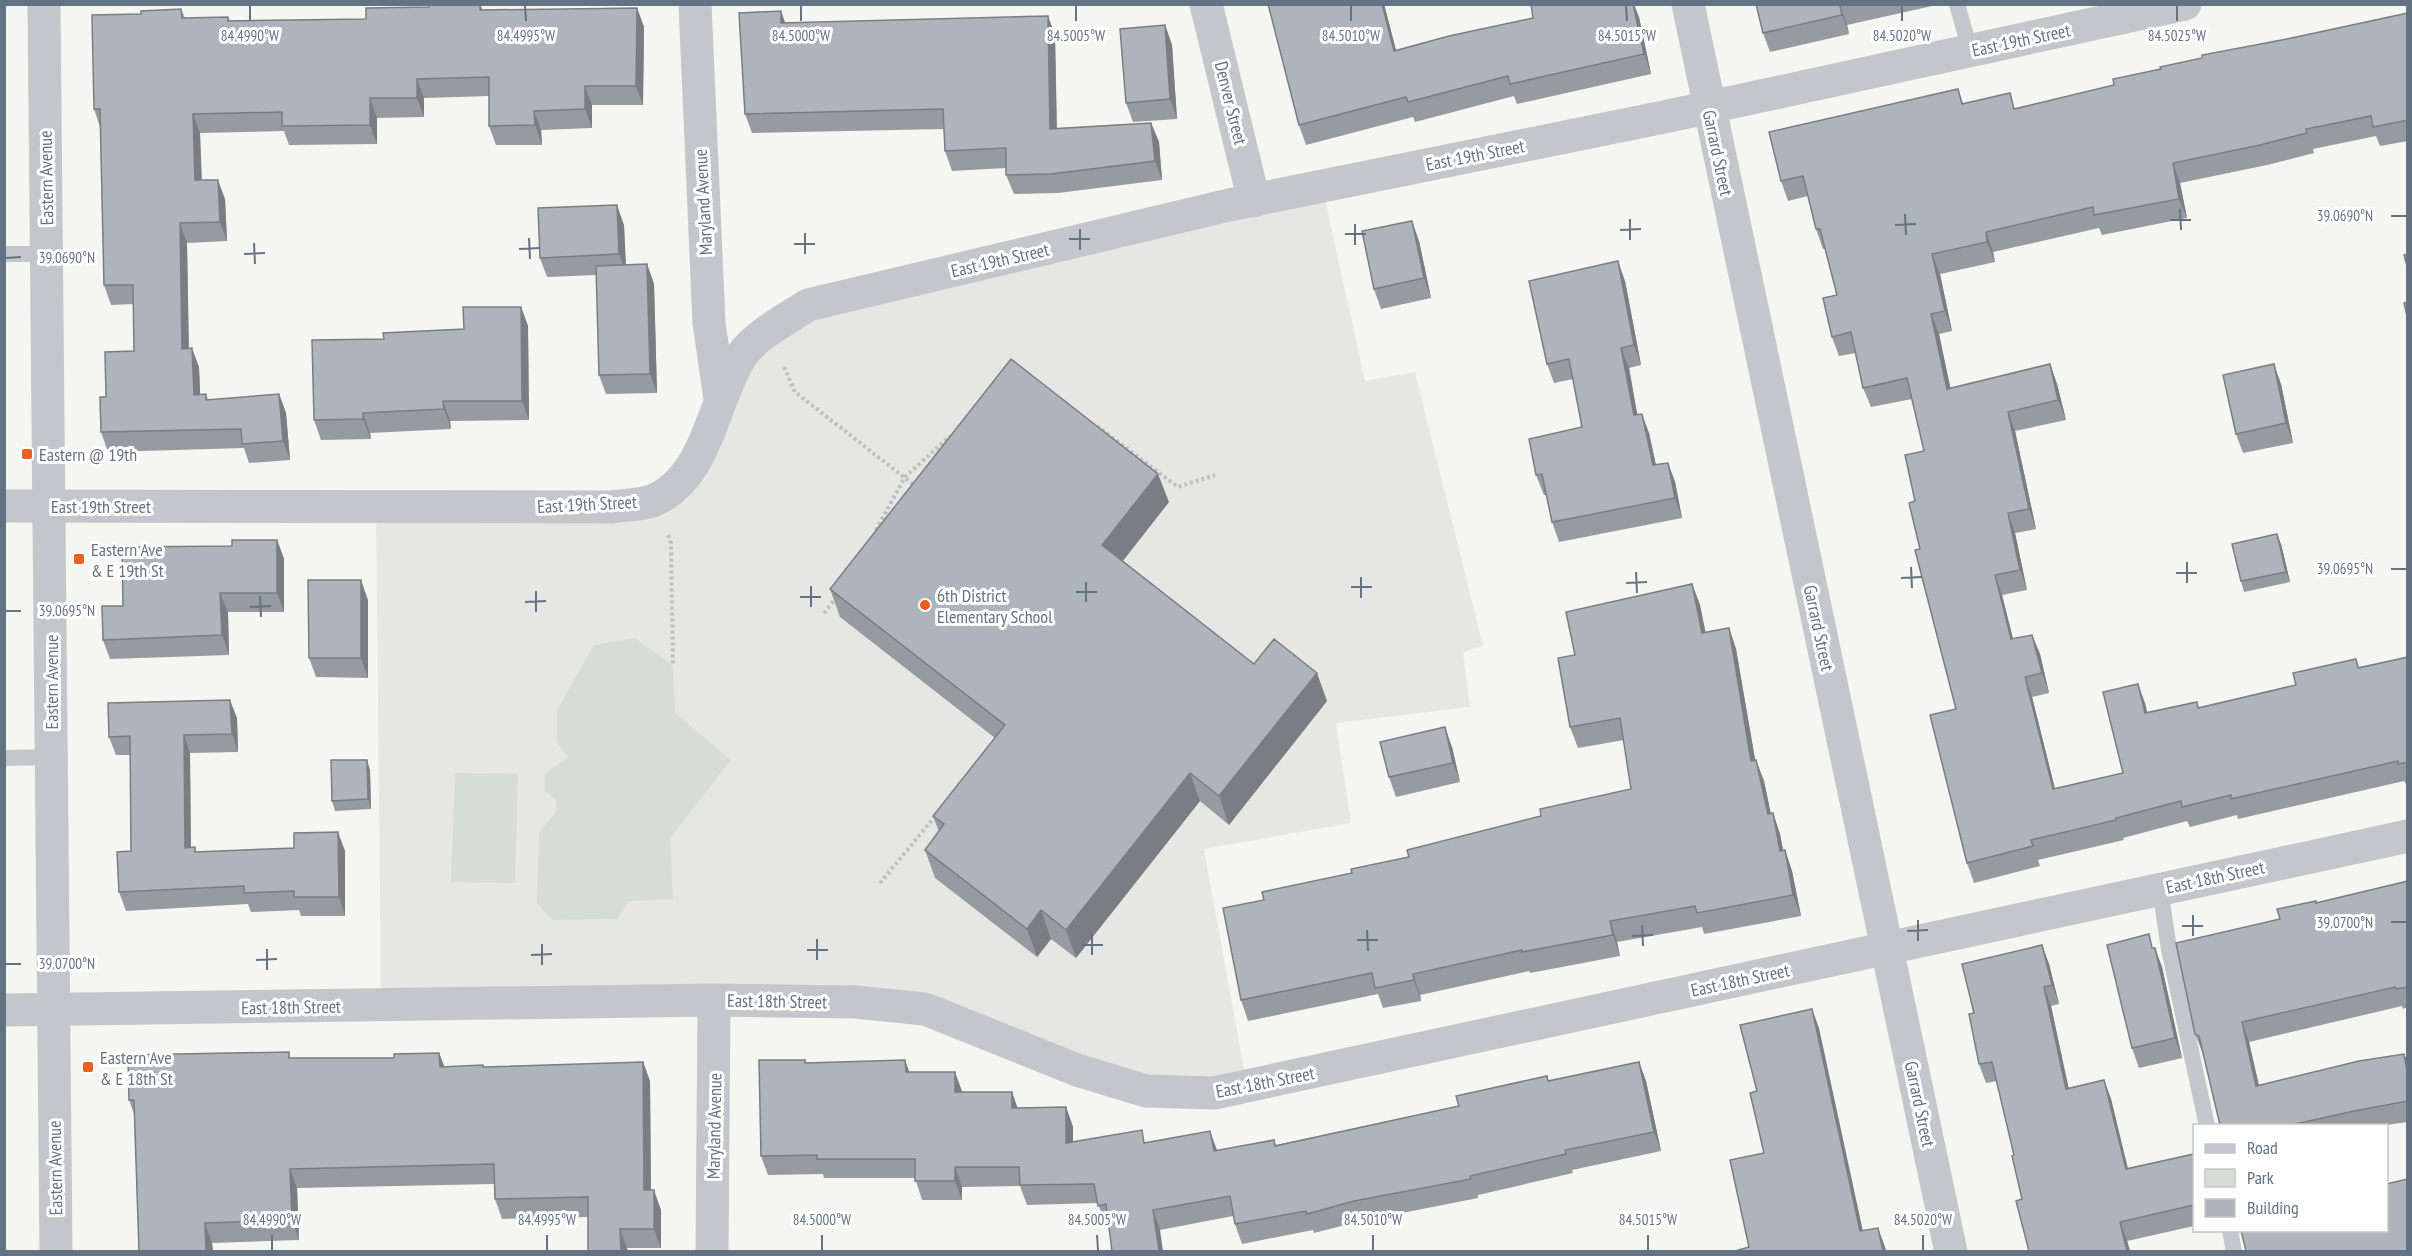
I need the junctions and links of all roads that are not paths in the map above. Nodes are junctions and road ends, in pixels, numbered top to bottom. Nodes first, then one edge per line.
1 (44, 4) edge
2 (694, 4) edge
3 (1206, 4) edge
4 (1688, 4) edge
5 (1957, 4) edge
6 (2185, 4) edge
7 (1970, 50) junction
8 (1708, 107) junction
9 (1254, 201) junction
10 (47, 254) junction
11 (4, 255) edge
12 (720, 399) junction
13 (4, 506) edge
14 (50, 506) junction
15 (51, 757) junction
16 (4, 758) edge
17 (2408, 836) edge
18 (2160, 889) junction
19 (1887, 948) junction
20 (714, 1000) junction
21 (4, 1010) edge
22 (54, 1010) junction
23 (2207, 1124) edge
24 (2230, 1232) edge
25 (56, 1251) edge
26 (712, 1251) edge
27 (1951, 1251) edge
28 (2235, 1251) edge

1 - 10 street, Eastern Avenue
2 - 12 street, Maryland Avenue
3 - 9 street, Denver Street
4 - 8 street, Garrard Street
5 - 7 lane
6 - 7 street, East 19th Street
7 - 8 street, East 19th Street
8 - 9 street, East 19th Street
8 - 19 street, Garrard Street
9 - 12 street, East 19th Street
10 - 11 lane
10 - 14 street, Eastern Avenue
12 - 14 street, East 19th Street
13 - 14 street, East 19th Street
14 - 15 street, Eastern Avenue
15 - 16 lane
15 - 22 street, Eastern Avenue
17 - 18 street, East 18th Street
18 - 19 street, East 18th Street
18 - 23 lane
19 - 20 street, East 18th Street
19 - 27 street, Garrard Street
20 - 22 street, East 18th Street
20 - 26 street, Maryland Avenue
21 - 22 street, East 18th Street
22 - 25 street, Eastern Avenue
24 - 28 lane

